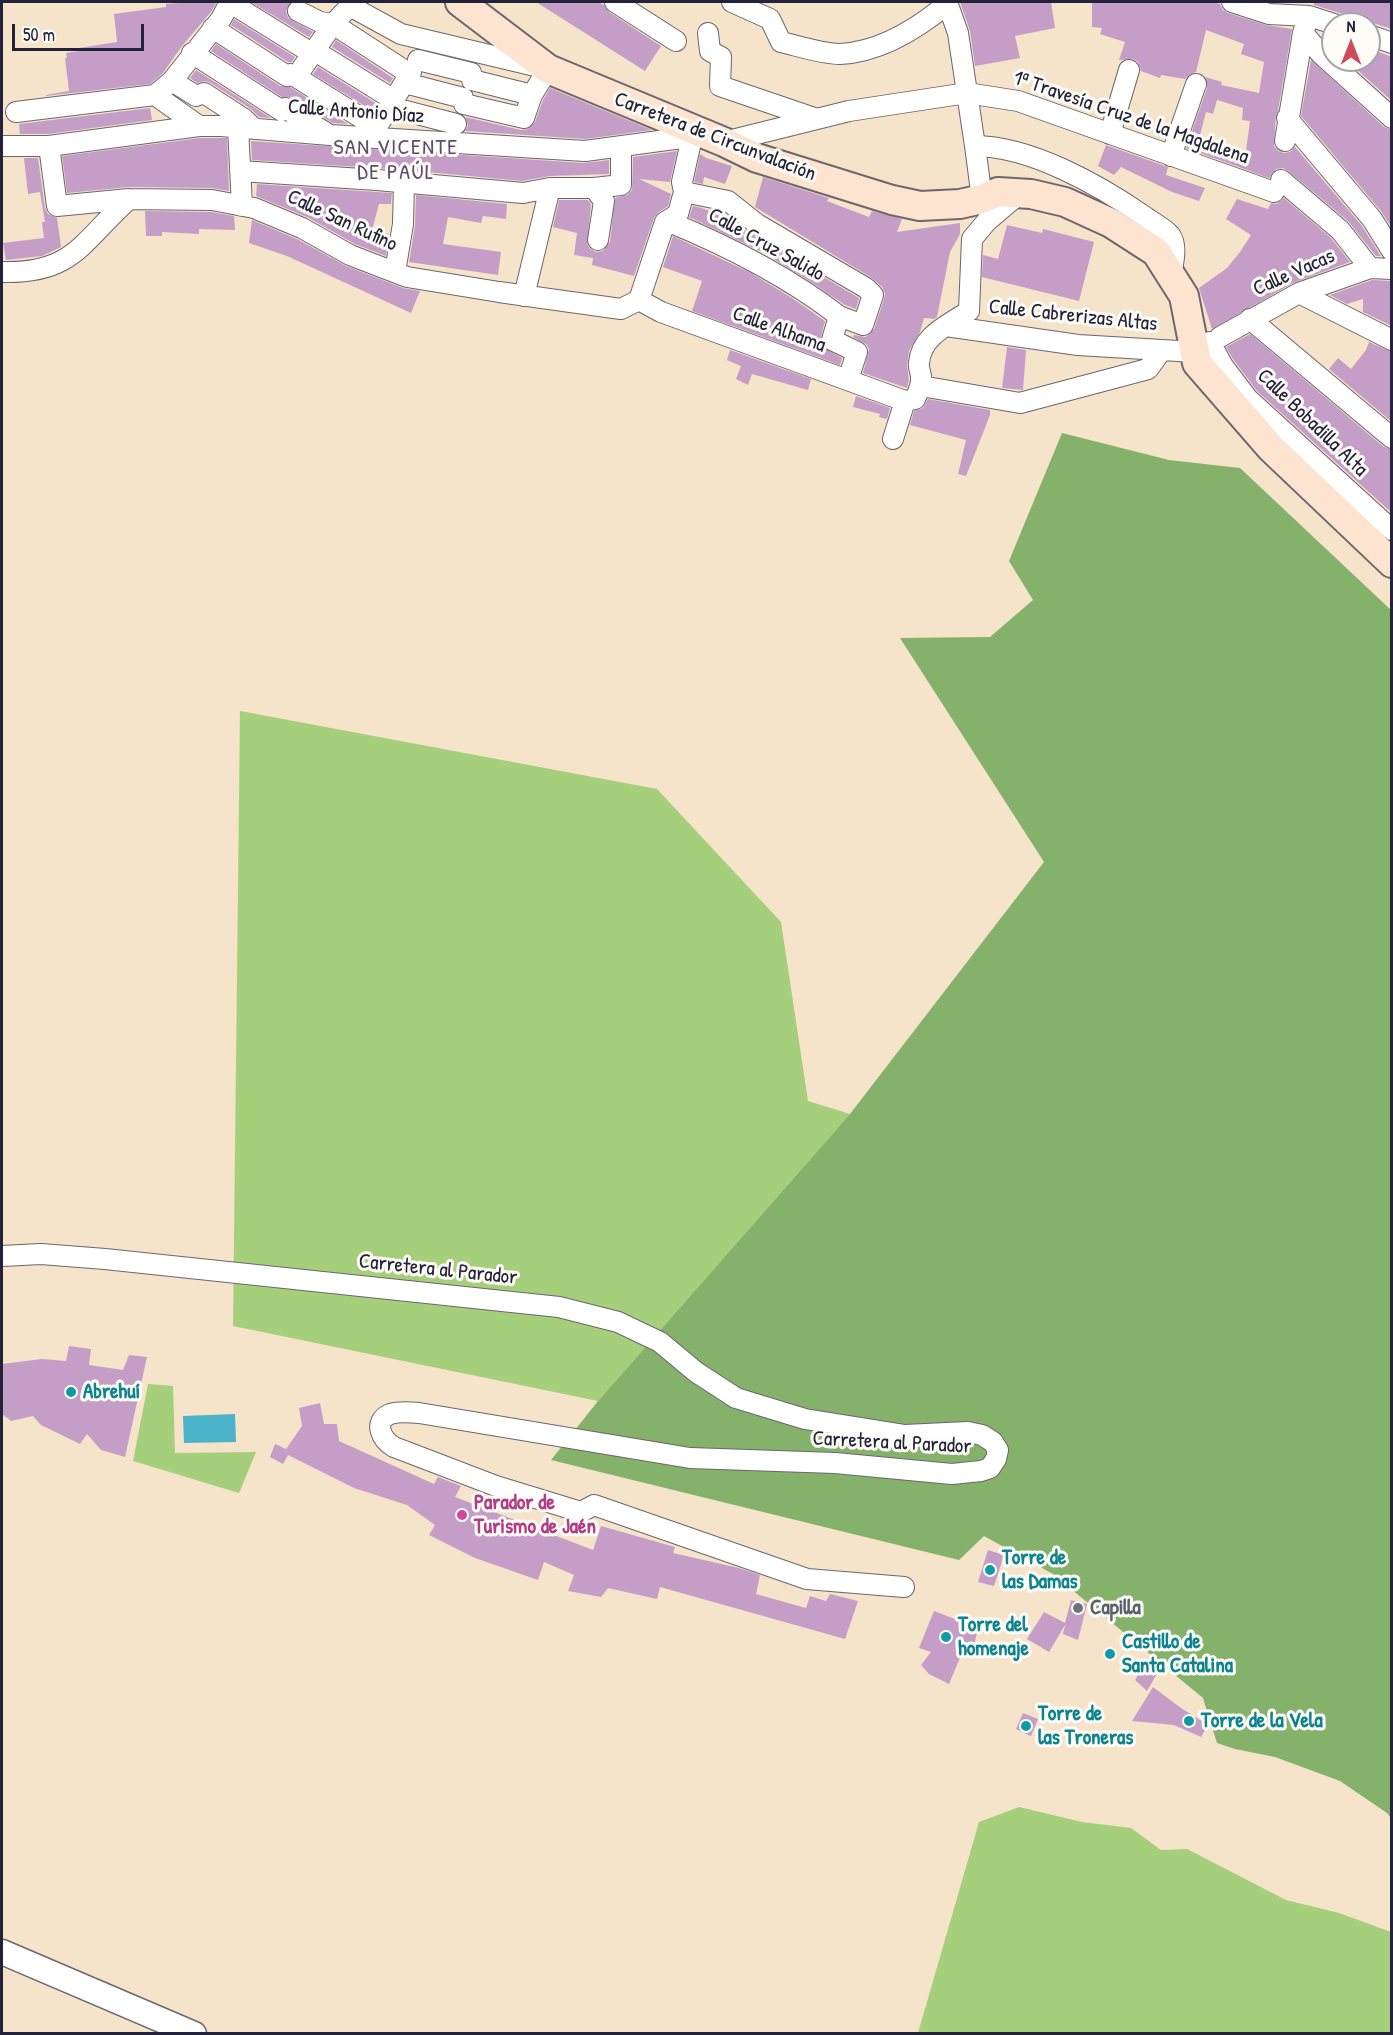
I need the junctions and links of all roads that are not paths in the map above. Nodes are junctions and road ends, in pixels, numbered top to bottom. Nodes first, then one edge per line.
1 (230, 2) edge
2 (460, 2) edge
3 (615, 2) edge
4 (732, 2) edge
5 (1232, 2) edge
6 (947, 3) edge
7 (349, 4) edge
8 (298, 10) dead end
9 (333, 24) junction
10 (1306, 24) junction
11 (1321, 24) edge
12 (213, 28) junction
13 (708, 33) dead end
14 (423, 39) junction
15 (676, 41) dead end
16 (192, 53) junction
17 (314, 53) junction
18 (548, 69) junction
19 (1129, 70) dead end
20 (411, 72) junction
21 (292, 77) junction
22 (172, 81) junction
23 (1196, 84) dead end
24 (967, 93) junction
25 (154, 95) junction
26 (532, 95) junction
27 (392, 104) junction
28 (16, 112) dead end
29 (1287, 118) junction
30 (1392, 118) edge
31 (817, 119) junction
32 (456, 124) dead end
33 (199, 126) junction
34 (246, 128) junction
35 (373, 133) junction
36 (1110, 134) junction
37 (330, 135) junction
38 (707, 138) junction
39 (1285, 141) dead end
40 (2, 146) edge
41 (49, 146) junction
42 (975, 146) junction
43 (621, 147) junction
44 (1171, 156) junction
45 (240, 171) junction
46 (404, 182) junction
47 (549, 188) junction
48 (594, 188) junction
49 (684, 192) junction
50 (1020, 193) junction
51 (982, 199) junction
52 (129, 200) junction
53 (242, 206) junction
54 (667, 221) junction
55 (598, 240) dead end
56 (1392, 251) edge
57 (1370, 268) junction
58 (1392, 269) edge
59 (2, 272) edge
60 (395, 272) junction
61 (1171, 276) junction
62 (1299, 293) junction
63 (524, 296) junction
64 (639, 300) junction
65 (839, 316) junction
66 (1250, 319) junction
67 (946, 326) junction
68 (1392, 340) edge
69 (1208, 344) junction
70 (1162, 350) junction
71 (848, 380) junction
72 (921, 386) junction
73 (905, 401) junction
74 (1392, 438) edge
75 (893, 439) dead end
76 (1392, 530) edge
77 (1392, 563) edge
78 (2, 1256) edge
79 (904, 1587) dead end
80 (2, 1952) edge
81 (194, 2034) edge

1 - 12 street
1 - 17 street
2 - 18 main road, Carretera de Circunvalación
3 - 15 street
4 - 6 street
5 - 10 street
6 - 24 street
7 - 9 street
7 - 14 street
8 - 9 street
9 - 17 street
9 - 20 street
10 - 11 street
10 - 29 street
10 - 30 street
12 - 16 street
12 - 21 street
13 - 31 street
14 - 18 street
14 - 20 street
16 - 22 street
16 - 37 street
17 - 21 street
17 - 27 street
18 - 26 street
18 - 38 main road, Carretera de Circunvalación
19 - 36 street
20 - 26 street
20 - 26 street
20 - 27 street
21 - 35 street
22 - 25 street
22 - 34 street
23 - 44 street
24 - 31 street, 1ª Travesía Cruz de la Magdalena
24 - 36 street, 1ª Travesía Cruz de la Magdalena
24 - 42 street
25 - 28 street
25 - 33 street
27 - 32 street
27 - 35 street
29 - 39 street
29 - 56 street
31 - 38 street, 1ª Travesía Cruz de la Magdalena
33 - 34 street, Calle Antonio Díaz
33 - 41 street, Calle Antonio Díaz
34 - 37 street, Calle Antonio Díaz
34 - 45 street
35 - 37 street, Calle Antonio Díaz
35 - 43 street, Calle Antonio Díaz
36 - 44 street, 1ª Travesía Cruz de la Magdalena
38 - 43 street, Calle Antonio Díaz
38 - 49 street
38 - 51 main road, Carretera de Circunvalación
40 - 41 street, Calle Antonio Díaz
41 - 52 street, Calle San Rufino
42 - 51 street
42 - 61 street
43 - 48 street
44 - 57 street, 1ª Travesía Cruz de la Magdalena
45 - 46 street
45 - 53 street
46 - 47 street
46 - 60 street
47 - 48 street
47 - 63 street
48 - 55 street
49 - 54 street
49 - 65 street
50 - 51 main road, Carretera de Circunvalación
50 - 61 main road, Carretera de Circunvalación
50 - 67 street
52 - 53 street, Calle San Rufino
52 - 59 street
53 - 60 street, Calle San Rufino
54 - 64 street
54 - 65 street, Calle Cruz Salido
57 - 58 street, Calle Vacas
57 - 62 street, Calle Vacas
60 - 63 street, Calle San Rufino
61 - 69 main road, Carretera de Circunvalación
62 - 66 street, Calle Vacas
62 - 68 street
63 - 64 street, Calle San Rufino
64 - 71 street, Calle Alhama
65 - 71 street
66 - 69 street, Calle Vacas
66 - 74 street
67 - 70 street, Calle Cabrerizas Altas
67 - 72 street
69 - 70 street, Calle Cabrerizas Altas
69 - 76 street, Calle Bobadilla Alta
69 - 77 main road, Carretera de Circunvalación
70 - 72 street
71 - 73 street, Calle Alhama
72 - 73 street
73 - 75 street
78 - 79 street, Carretera al Parador
80 - 81 street

